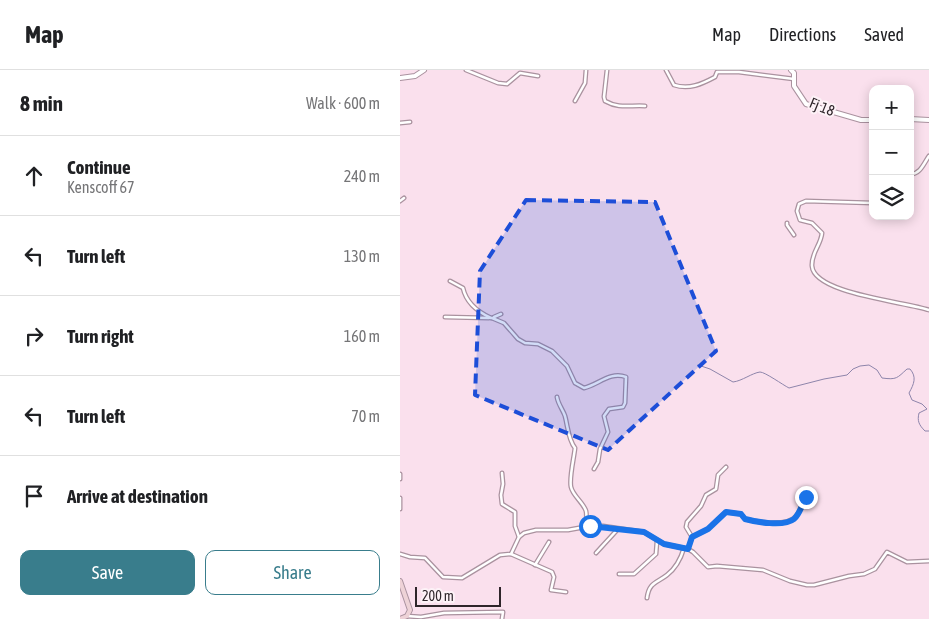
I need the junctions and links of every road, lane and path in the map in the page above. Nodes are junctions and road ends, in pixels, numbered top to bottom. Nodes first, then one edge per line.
1 (424, 70) edge
2 (466, 70) edge
3 (586, 70) edge
4 (607, 70) edge
5 (666, 70) edge
6 (791, 70) edge
7 (716, 71) edge
8 (538, 76) dead end
9 (400, 78) edge
10 (794, 79) junction
11 (575, 101) dead end
12 (645, 106) dead end
13 (914, 119) edge
14 (869, 120) edge
15 (929, 120) edge
16 (410, 122) dead end
17 (400, 123) edge
18 (929, 156) edge
19 (914, 174) edge
20 (404, 198) dead end
21 (400, 202) edge
22 (869, 203) edge
23 (787, 223) dead end
24 (794, 235) dead end
25 (450, 281) dead end
26 (929, 310) edge
27 (501, 314) dead end
28 (445, 318) dead end
29 (492, 318) junction
30 (557, 397) dead end
31 (726, 467) dead end
32 (594, 469) dead end
33 (502, 473) dead end
34 (400, 474) edge
35 (400, 479) edge
36 (810, 492) dead end
37 (400, 498) edge
38 (400, 508) edge
39 (586, 527) junction
40 (618, 530) junction
41 (519, 537) junction
42 (692, 537) junction
43 (657, 541) junction
44 (549, 542) dead end
45 (686, 549) junction
46 (596, 553) dead end
47 (400, 554) edge
48 (511, 554) junction
49 (929, 561) edge
50 (535, 566) junction
51 (619, 574) dead end
52 (400, 581) edge
53 (566, 592) dead end
54 (647, 598) dead end
55 (407, 616) junction
56 (400, 619) edge
57 (502, 619) edge

1 - 9 street
2 - 8 street
3 - 11 street
4 - 12 street
5 - 7 street
6 - 10 street, Fj 18
7 - 10 street
10 - 14 street, Fj 18
13 - 15 street
16 - 17 street
18 - 19 street
20 - 21 street
22 - 26 street
23 - 24 street
25 - 29 street
27 - 29 street
28 - 29 street
29 - 32 street
30 - 39 street
31 - 42 street
33 - 41 street
34 - 35 street
36 - 42 street
37 - 38 street
39 - 40 street
39 - 41 street
40 - 43 street
40 - 46 street
41 - 48 street
42 - 45 street
43 - 45 street
43 - 51 street
44 - 50 street
45 - 49 street
45 - 54 street
47 - 48 street
48 - 50 street
50 - 53 street
52 - 55 main road
55 - 56 main road
55 - 57 street

